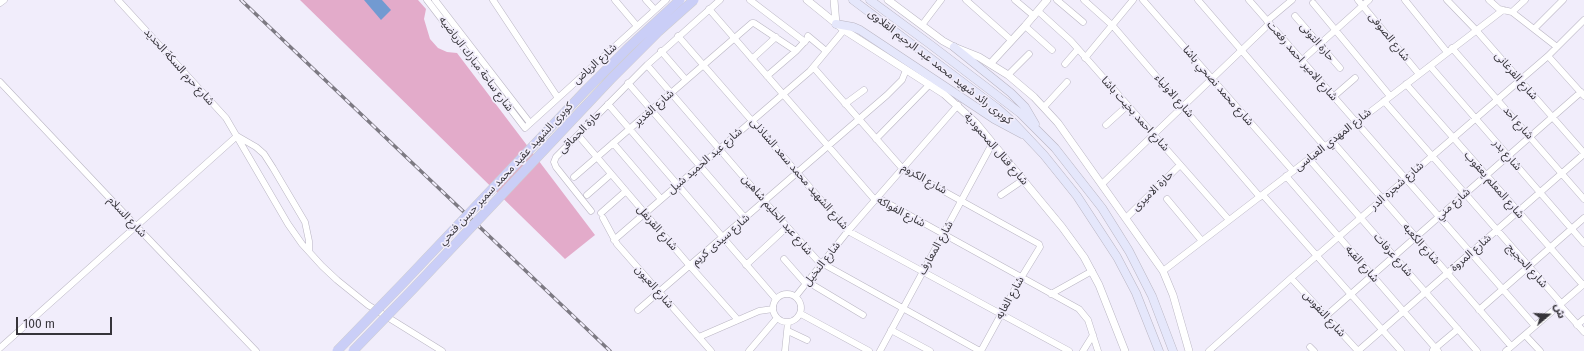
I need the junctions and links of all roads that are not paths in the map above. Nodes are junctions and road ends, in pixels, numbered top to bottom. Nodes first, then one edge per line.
1 (4, 0) edge
2 (118, 0) edge
3 (427, 0) edge
4 (436, 0) edge
5 (494, 0) edge
6 (615, 0) edge
7 (646, 0) edge
8 (666, 0) edge
9 (680, 0) edge
10 (694, 0) edge
11 (720, 0) edge
12 (750, 0) edge
13 (808, 0) edge
14 (834, 0) edge
15 (853, 0) edge
16 (870, 0) edge
17 (888, 0) edge
18 (941, 0) edge
19 (966, 0) edge
20 (1015, 0) edge
21 (1047, 0) edge
22 (1057, 0) edge
23 (1084, 0) edge
24 (1133, 0) edge
25 (1143, 0) edge
26 (1198, 0) edge
27 (1292, 0) edge
28 (1358, 0) edge
29 (1369, 0) edge
30 (1405, 0) edge
31 (1447, 0) edge
32 (1489, 0) edge
33 (1525, 0) edge
34 (1563, 0) edge
35 (1252, 1) edge
36 (0, 3) edge
37 (1313, 3) dead end
38 (1363, 5) junction
39 (709, 9) junction
40 (655, 10) junction
41 (1503, 10) junction
42 (1512, 12) junction
43 (1036, 13) junction
44 (1295, 16) dead end
45 (1584, 20) edge
46 (1083, 22) dead end
47 (1268, 23) junction
48 (836, 24) junction
49 (922, 25) junction
50 (637, 26) junction
51 (1025, 26) junction
52 (1113, 26) junction
53 (1578, 27) junction
54 (1534, 29) junction
55 (844, 30) junction
56 (1335, 30) junction
57 (1476, 30) junction
58 (1584, 31) edge
59 (678, 36) junction
60 (776, 37) junction
61 (807, 38) junction
62 (734, 39) junction
63 (1012, 40) junction
64 (1319, 45) junction
65 (954, 47) junction
66 (1557, 47) junction
67 (1078, 49) junction
68 (1052, 50) dead end
69 (1450, 50) junction
70 (662, 51) junction
71 (796, 51) junction
72 (826, 51) junction
73 (1242, 51) junction
74 (1029, 54) dead end
75 (1548, 56) junction
76 (1085, 58) junction
77 (752, 59) junction
78 (1301, 61) junction
79 (991, 63) junction
80 (1065, 64) dead end
81 (647, 65) junction
82 (703, 65) junction
83 (1430, 66) junction
84 (814, 68) junction
85 (1340, 68) dead end
86 (906, 70) junction
87 (1008, 74) junction
88 (1419, 74) junction
89 (767, 76) junction
90 (1355, 78) dead end
91 (1212, 79) junction
92 (686, 80) junction
93 (1520, 80) junction
94 (0, 82) edge
95 (1067, 82) dead end
96 (628, 83) junction
97 (930, 84) junction
98 (1406, 84) junction
99 (864, 90) dead end
100 (671, 93) junction
101 (1582, 94) edge
102 (783, 95) junction
103 (1390, 96) junction
104 (1333, 97) junction
105 (558, 98) junction
106 (1497, 100) junction
107 (1384, 101) junction
108 (608, 104) junction
109 (845, 104) junction
110 (958, 106) junction
111 (1127, 106) junction
112 (1044, 107) junction
113 (1183, 108) junction
114 (652, 110) junction
115 (1553, 117) junction
116 (1475, 118) junction
117 (859, 120) junction
118 (752, 121) junction
119 (530, 123) junction
120 (1356, 123) junction
121 (1106, 126) dead end
122 (525, 128) joint
123 (630, 129) junction
124 (1038, 130) junction
125 (578, 135) junction
126 (237, 136) junction
127 (1026, 136) junction
128 (1154, 136) junction
129 (1530, 137) junction
130 (1453, 138) junction
131 (876, 139) junction
132 (1332, 141) junction
133 (613, 144) junction
134 (992, 144) junction
135 (829, 147) junction
136 (1324, 147) junction
137 (720, 149) junction
138 (1584, 154) edge
139 (1432, 156) junction
140 (1508, 156) junction
141 (597, 157) junction
142 (1309, 159) junction
143 (1180, 165) junction
144 (700, 166) junction
145 (902, 168) junction
146 (1293, 171) junction
147 (611, 174) junction
148 (797, 174) junction
149 (1562, 174) junction
150 (1486, 175) junction
151 (1286, 176) junction
152 (574, 177) dead end
153 (1405, 179) junction
154 (1023, 180) junction
155 (1102, 184) junction
156 (678, 185) junction
157 (626, 191) junction
158 (1540, 193) junction
159 (1465, 194) junction
160 (587, 195) dead end
161 (1001, 195) dead end
162 (1261, 196) junction
163 (661, 199) junction
164 (1167, 199) dead end
165 (1382, 199) junction
166 (1584, 199) edge
167 (875, 200) junction
168 (962, 201) junction
169 (765, 202) junction
170 (591, 211) dead end
171 (1518, 212) junction
172 (645, 214) junction
173 (1439, 217) junction
174 (1126, 218) junction
175 (1360, 218) junction
176 (1584, 218) edge
177 (746, 219) junction
178 (1229, 220) junction
179 (136, 226) junction
180 (787, 227) junction
181 (1572, 229) junction
182 (848, 231) junction
183 (1496, 231) junction
184 (943, 235) junction
185 (1338, 237) junction
186 (1416, 237) junction
187 (723, 238) junction
188 (614, 240) junction
189 (1202, 241) junction
190 (1584, 243) edge
191 (1040, 246) joint
192 (1550, 248) junction
193 (309, 251) junction
194 (1470, 253) junction
195 (1316, 256) junction
196 (1394, 256) junction
197 (784, 259) dead end
198 (823, 263) junction
199 (746, 265) junction
200 (690, 266) junction
201 (1528, 267) junction
202 (923, 271) junction
203 (1092, 271) junction
204 (1163, 271) junction
205 (1447, 273) junction
206 (1372, 275) junction
207 (1021, 278) junction
208 (1291, 278) junction
209 (807, 283) junction
210 (1584, 285) edge
211 (1502, 289) junction
212 (1426, 292) junction
213 (659, 293) junction
214 (1051, 294) junction
215 (1351, 294) junction
216 (796, 296) junction
217 (776, 299) junction
218 (1560, 304) junction
219 (903, 308) junction
220 (773, 309) junction
221 (638, 310) dead end
222 (1479, 310) junction
223 (1403, 312) junction
224 (801, 314) junction
225 (1001, 314) junction
226 (863, 315) dead end
227 (1326, 316) junction
228 (777, 318) junction
229 (1584, 319) edge
230 (738, 320) junction
231 (788, 322) junction
232 (1577, 325) junction
233 (1535, 326) junction
234 (1458, 329) junction
235 (891, 330) junction
236 (1382, 330) junction
237 (788, 331) junction
238 (1584, 332) edge
239 (1093, 335) junction
240 (1525, 335) junction
241 (698, 337) junction
242 (807, 340) dead end
243 (1511, 346) junction
244 (0, 348) edge
245 (1435, 350) edge
246 (256, 351) edge
247 (337, 351) edge
248 (353, 351) edge
249 (442, 351) edge
250 (711, 351) edge
251 (749, 351) edge
252 (785, 351) edge
253 (869, 351) edge
254 (880, 351) edge
255 (930, 351) edge
256 (981, 351) edge
257 (1069, 351) edge
258 (1083, 351) edge
259 (1098, 351) edge
260 (1125, 351) edge
261 (1159, 351) edge
262 (1173, 351) edge
263 (1189, 351) edge
264 (1209, 351) edge
265 (1358, 351) edge
266 (1401, 351) edge
267 (1477, 351) edge
268 (1506, 351) edge
269 (1540, 351) edge

1 - 36 street
2 - 126 street, شارع حرم السكة الحديد
3 - 122 street, شارع ساحة مبارك الرياضيه
4 - 119 street, شارع ساحة مبارك الرياضيه
5 - 105 street
6 - 50 street
7 - 40 street
8 - 40 street, شارع الرياض
9 - 247 main road, كوبرى الشهيد عقيد محمد سمير حسن فتحي, bridge
10 - 248 main road, كوبرى الشهيد عقيد محمد سمير حسن فتحي, bridge
11 - 39 street, حارة الحماقى
12 - 61 street
13 - 48 street, شارع قنال المحمودية
14 - 48 street
15 - 127 main road, كوبرى رائد شهيد محمد عبد الرحيم القلاوى
16 - 124 main road, كوبرى رائد شهيد محمد عبد الرحيم القلاوى
17 - 49 street
18 - 49 street
19 - 63 street
20 - 43 street, شارع احمد بخيت باشا
21 - 43 street
22 - 46 street
23 - 52 street, شارع الاولياء
24 - 52 street
25 - 91 street, شارع محمد نصحي باشا
26 - 73 street
27 - 47 street
28 - 38 street, شارع الصوفى
29 - 38 street
30 - 69 street, شارع احد
31 - 57 street, شارع الفرغانى
32 - 41 street
33 - 42 street
34 - 54 street
35 - 47 street, شارع الامير احمد رفعت
37 - 56 street
38 - 56 street
38 - 88 street, شارع الصوفى
39 - 59 street, حارة الحماقى
39 - 62 street, شارع الفواكه
40 - 50 street, شارع الرياض
41 - 42 street
41 - 57 street, شارع المهدي العباسى
42 - 54 street
43 - 51 street
43 - 67 street, شارع احمد بخيت باشا
44 - 64 street, حارة التونى
45 - 53 street, شارع شجره الدر
47 - 73 street
47 - 78 street, شارع الامير احمد رفعت
48 - 55 street, شارع قنال المحمودية
48 - 127 main road
49 - 65 street
50 - 105 street, شارع الرياض
51 - 63 street
51 - 68 street
52 - 76 street
52 - 113 street, شارع الاولياء
53 - 58 street
53 - 66 street, شارع شجره الدر
54 - 66 street
55 - 72 street, شارع عبد الحميد شبل
55 - 86 street, شارع قنال المحمودية
56 - 64 street
56 - 103 street
57 - 69 street, شارع المهدي العباسى
57 - 93 street, شارع الفرغانى
59 - 70 street, حارة الحماقى
59 - 82 street, شارع الشهيد محمد سعد الشاذلى
60 - 62 street, شارع الغدير
60 - 71 street
60 - 77 street
61 - 71 street
61 - 72 street
62 - 77 street, شارع الفواكه
62 - 82 street, شارع الغدير
63 - 79 street
64 - 78 street
64 - 85 street, حارة التونى
65 - 79 street
65 - 124 main road
66 - 75 street, شارع شجره الدر
67 - 76 street, شارع احمد بخيت باشا
67 - 80 street
69 - 83 street, شارع المهدي العباسى
69 - 106 street, شارع احد
70 - 81 street, حارة الحماقى
70 - 92 street
71 - 89 street
72 - 84 street, شارع عبد الحميد شبل
73 - 91 street
73 - 136 street
74 - 87 street
75 - 93 street, شارع شجره الدر
75 - 101 street
76 - 111 street, شارع احمد بخيت باشا
77 - 89 street, شارع الفواكه
78 - 104 street, شارع الامير احمد رفعت
79 - 87 street
81 - 96 street, حارة الحماقى
81 - 100 street, شارع عبد الحليم شاهين
82 - 92 street, شارع الغدير
82 - 118 street, شارع الشهيد محمد سعد الشاذلى
83 - 88 street, شارع المهدي العباسى
83 - 116 street, شارع بدر
84 - 102 street, شارع عبد الحميد شبل
84 - 109 street, شارع الكروم
86 - 97 street, شارع قنال المحمودية
86 - 117 street, شارع سيدى كريم
87 - 112 street
88 - 98 street, شارع المهدي العباسى
89 - 102 street, شارع الفواكه
90 - 104 street
91 - 113 street
91 - 146 street, شارع محمد نصحي باشا
92 - 100 street, شارع الغدير
93 - 106 street, شارع شجره الدر
93 - 115 street, شارع الفرغانى
94 - 179 street, شارع السلام
95 - 112 street
96 - 108 street, حارة الحماقى
96 - 114 street
97 - 110 street, شارع قنال المحمودية
97 - 131 street
98 - 103 street, شارع المهدي العباسى
98 - 130 street, شارع المعلم يعقوب
99 - 109 street
100 - 114 street, شارع الغدير
100 - 137 street, شارع عبد الحليم شاهين
101 - 115 street, شارع مني
102 - 118 street, شارع عبد الحميد شبل
102 - 135 street, شارع الفواكه
103 - 107 street, شارع المهدي العباسى
104 - 120 street, شارع الامير احمد رفعت
105 - 119 street, شارع الرياض
106 - 116 street, شارع شجره الدر
106 - 129 street, شارع احد
107 - 120 street, شارع المهدي العباسى
107 - 139 street, شارع الحجيج
108 - 123 street
108 - 125 street, حارة الحماقى
109 - 117 street, شارع الكروم
110 - 134 street, شارع قنال المحمودية
110 - 145 street, شارع النخيل
111 - 121 street
111 - 128 street, شارع احمد بخيت باشا
112 - 155 street
113 - 128 street
113 - 162 street, شارع الاولياء
114 - 123 street, شارع الغدير
114 - 144 street
115 - 129 street, شارع مني
115 - 138 street, شارع الفرغانى
116 - 130 street, شارع شجره الدر
116 - 140 street, شارع بدر
117 - 131 street, شارع الكروم
117 - 135 street, شارع سيدى كريم
118 - 137 street, شارع عبد الحميد شبل
118 - 148 street, شارع الشهيد محمد سعد الشاذلى
119 - 122 street, شارع الرياض
120 - 132 street, شارع المهدي العباسى
120 - 153 street, شارع الامير احمد رفعت
123 - 133 street, شارع الغدير
123 - 156 street
124 - 262 main road
125 - 141 street, شارع القرنفل
125 - 170 street, حارة الحماقى
126 - 179 street
126 - 193 street, شارع حرم السكة الحديد
126 - 193 street, شارع حرم السكة الحديد
127 - 261 main road, كوبرى رائد شهيد محمد عبد الرحيم القلاوى
128 - 143 street, شارع احمد بخيت باشا
128 - 155 street
129 - 140 street, شارع مني
129 - 149 street, شارع احد
130 - 139 street, شارع شجره الدر
130 - 150 street, شارع المعلم يعقوب
131 - 145 street, شارع الكروم
132 - 136 street, شارع المهدي العباسى
132 - 165 street, شارع الكعبه
133 - 141 street, شارع الغدير
133 - 163 street
134 - 154 street, شارع قنال المحمودية
134 - 168 street, شارع المعارف
135 - 148 street, شارع سيدى كريم
135 - 167 street, شارع الفواكه
136 - 142 street, شارع المهدي العباسى
137 - 144 street, شارع عبد الحميد شبل
137 - 169 street, شارع عبد الحليم شاهين
138 - 149 street, شارع المروة
139 - 153 street, شارع شجره الدر
139 - 159 street, شارع الحجيج
140 - 150 street, شارع مني
140 - 158 street, شارع بدر
141 - 147 street, شارع القرنفل
141 - 152 street, شارع الغدير
142 - 146 street, شارع المهدي العباسى
142 - 175 street, شارع عرفات
143 - 174 street, حارة الاميرى
143 - 178 street, شارع احمد بخيت باشا
144 - 156 street, شارع عبد الحميد شبل
144 - 177 street
145 - 167 street, شارع النخيل
145 - 168 street, شارع الكروم
146 - 151 street, شارع المهدي العباسى
147 - 157 street, شارع القرنفل
147 - 160 street
148 - 169 street, شارع سيدى كريم
148 - 182 street, شارع الشهيد محمد سعد الشاذلى
149 - 158 street, شارع المروة
149 - 166 street, شارع احد
150 - 159 street, شارع مني
150 - 171 street, شارع المعلم يعقوب
151 - 162 street, شارع المهدي العباسى
151 - 185 street, شارع القبه
153 - 165 street, شارع شجره الدر
153 - 173 street, شارع الامير احمد رفعت
154 - 161 street
154 - 203 street, شارع قنال المحمودية
155 - 174 street
156 - 163 street, شارع عبد الحميد شبل
156 - 187 street
157 - 172 street, شارع القرنفل
157 - 188 street, شارع العيون
158 - 171 street, شارع المروة
158 - 181 street, شارع بدر
159 - 173 street, شارع مني
159 - 183 street, شارع الحجيج
162 - 178 street, شارع المهدي العباسى
162 - 195 street, شارع الاولياء
163 - 172 street, شارع عبد الحميد شبل
164 - 189 street
165 - 175 street, شارع شجره الدر
165 - 186 street, شارع الكعبه
167 - 182 street, شارع النخيل
167 - 184 street, شارع الفواكه
168 - 184 street, شارع المعارف
168 - 191 street, شارع الكروم
169 - 177 street, شارع سيدى كريم
169 - 180 street, شارع عبد الحليم شاهين
171 - 183 street, شارع المروة
171 - 192 street, شارع المعلم يعقوب
172 - 188 street, شارع عبد الحميد شبل
172 - 200 street, شارع القرنفل
173 - 186 street, شارع مني
173 - 194 street, شارع الامير احمد رفعت
174 - 204 street
175 - 185 street, شارع شجره الدر
175 - 196 street, شارع عرفات
176 - 181 street
177 - 187 street, شارع سيدى كريم
178 - 189 street, شارع المهدي العباسى
179 - 244 street
179 - 246 street, شارع السلام
180 - 198 street, شارع عبد الحليم شاهين
180 - 199 street
181 - 190 street, شارع بدر
181 - 192 street
182 - 198 street, شارع النخيل
182 - 202 street, شارع الشهيد محمد سعد الشاذلى
183 - 194 street, شارع المروة
183 - 201 street, شارع الحجيج
184 - 202 street, شارع المعارف
184 - 207 street, شارع الفواكه
185 - 195 street, شارع شجره الدر
185 - 206 street, شارع القبه
186 - 196 street, شارع مني
186 - 205 street, شارع الكعبه
187 - 199 street
187 - 200 street, شارع سيدى كريم
188 - 213 street, شارع العيون
189 - 204 street, شارع المهدي العباسى
191 - 207 street, شارع الغابه
192 - 201 street
192 - 210 street, شارع المعلم يعقوب
193 - 249 street, شارع حرم السكة الحديد
194 - 205 street, شارع المروة
194 - 211 street, شارع الامير احمد رفعت
195 - 208 street, شارع شجره الدر
195 - 215 street, شارع الاولياء
196 - 206 street, شارع مني
196 - 212 street, شارع عرفات
197 - 209 street
198 - 209 street, شارع النخيل
198 - 219 street, شارع عبد الحليم شاهين
199 - 217 street
200 - 213 street, شارع سيدى كريم
200 - 230 street, شارع القرنفل
201 - 211 street
201 - 218 street, شارع الحجيج
202 - 219 street, شارع المعارف
202 - 225 street, شارع الشهيد محمد سعد الشاذلى
203 - 214 street
203 - 260 street, شارع قنال المحمودية
204 - 263 street
205 - 212 street, شارع المروة
205 - 222 street, شارع الكعبه
206 - 215 street, شارع مني
206 - 223 street, شارع القبه
207 - 214 street, شارع الفواكه
207 - 225 street, شارع الغابه
208 - 227 street, شارع النفوس
208 - 264 street, شارع شجره الدر
209 - 216 street, شارع النخيل
209 - 226 street
210 - 218 street
211 - 222 street
211 - 233 street, شارع الامير احمد رفعت
212 - 223 street, شارع المروة
212 - 234 street, شارع عرفات
213 - 221 street, شارع سيدى كريم
213 - 241 street, شارع العيون
214 - 239 street, شارع الفواكه
215 - 227 street, شارع مني
215 - 236 street, شارع الاولياء
216 - 217 street
216 - 224 street
217 - 220 street
218 - 232 street, شارع الحجيج
218 - 233 street
219 - 235 street, شارع المعارف
219 - 256 street, شارع عبد الحليم شاهين
220 - 228 street
220 - 230 street
222 - 243 street, شارع الكعبه
223 - 236 street, شارع المروة
223 - 245 street, شارع القبه
224 - 231 street
224 - 253 street
225 - 256 street, شارع الغابه
225 - 257 street, شارع الشهيد محمد سعد الشاذلى
227 - 265 street, شارع النفوس
228 - 231 street
228 - 251 street
229 - 232 street
230 - 241 street
231 - 237 street
232 - 238 street, شارع الحجيج
233 - 240 street
234 - 245 street
234 - 267 street, شارع عرفات
235 - 254 street, شارع المعارف
235 - 255 street
236 - 265 street, شارع المروة
236 - 266 street, شارع الاولياء
237 - 242 street
237 - 252 street
239 - 258 street
239 - 259 street, شارع الفواكه
240 - 243 street
240 - 269 street
241 - 250 street, شارع العيون
243 - 268 street

